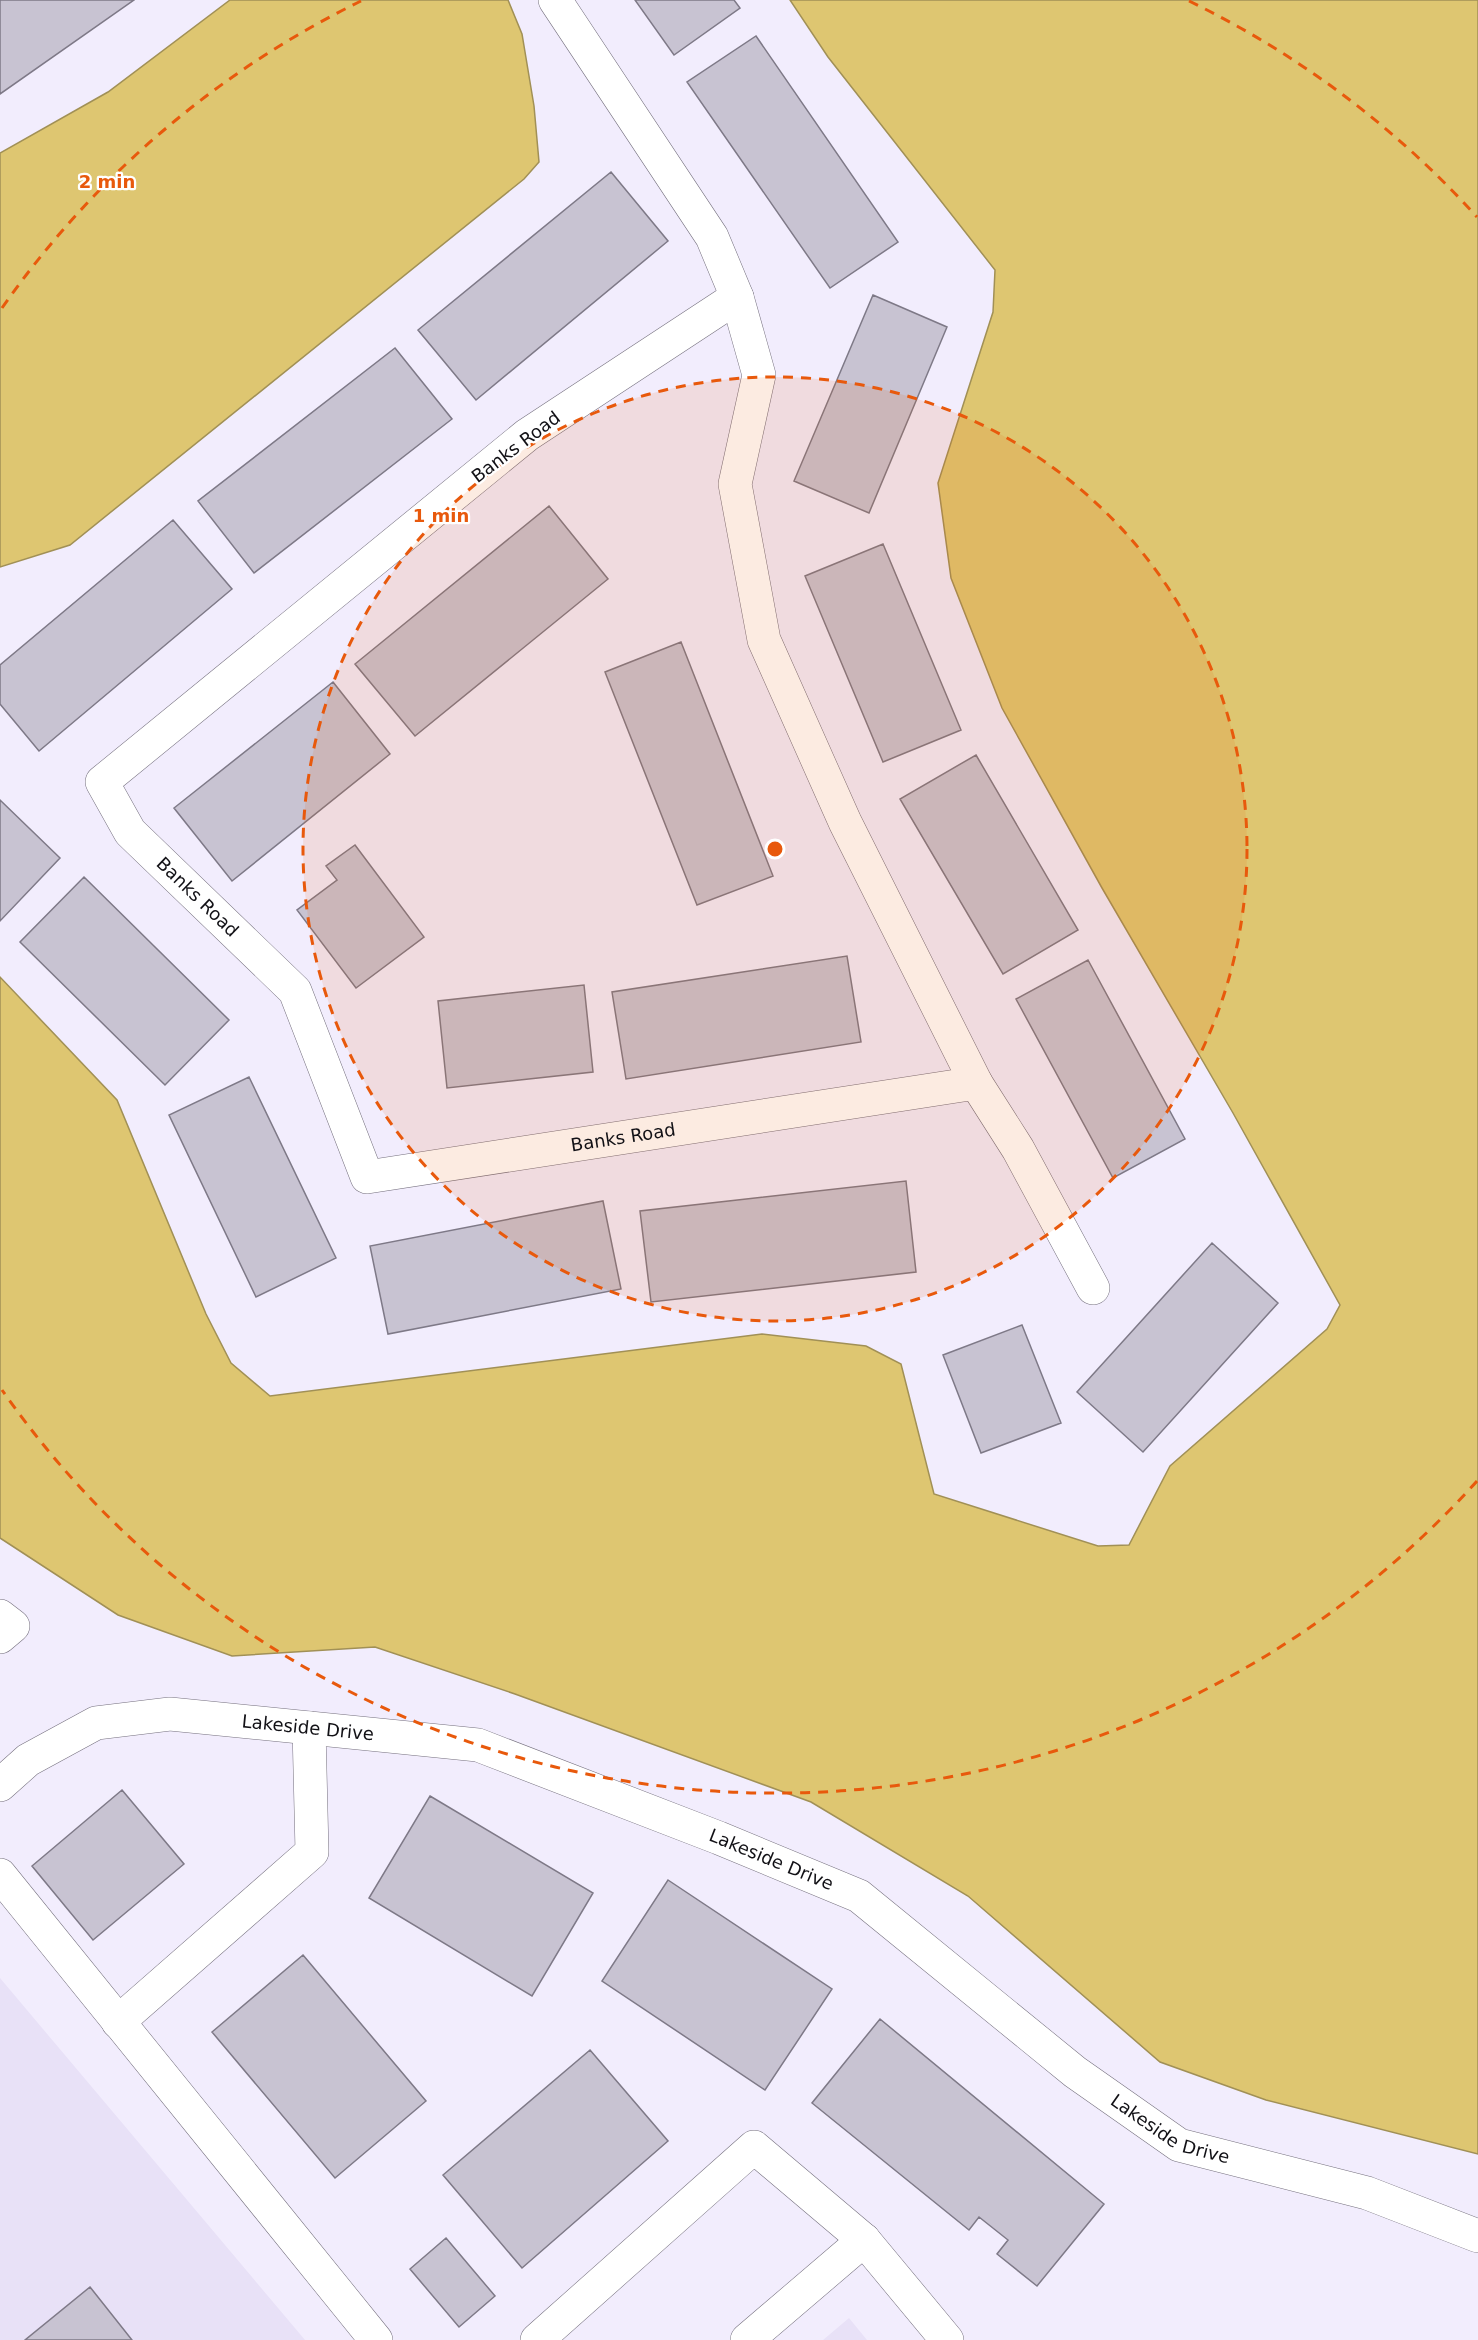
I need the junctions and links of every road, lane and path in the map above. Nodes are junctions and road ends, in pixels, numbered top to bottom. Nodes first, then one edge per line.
1 (555, 0) edge
2 (737, 297) junction
3 (976, 1083) junction
4 (1093, 1288) dead end
5 (0, 1616) edge
6 (0, 1636) edge
7 (309, 1728) junction
8 (0, 1785) edge
9 (0, 1875) edge
10 (118, 2022) junction
11 (1478, 2236) edge
12 (864, 2240) junction
13 (376, 2340) edge
14 (537, 2340) edge
15 (747, 2340) edge
16 (947, 2340) edge

1 - 2 street
2 - 3 street
2 - 3 street, Banks Road
3 - 4 street
5 - 6 street
7 - 8 street, Lakeside Drive
7 - 10 street
7 - 11 street, Lakeside Drive
9 - 10 street
10 - 13 street
12 - 14 street
12 - 15 street
12 - 16 street

